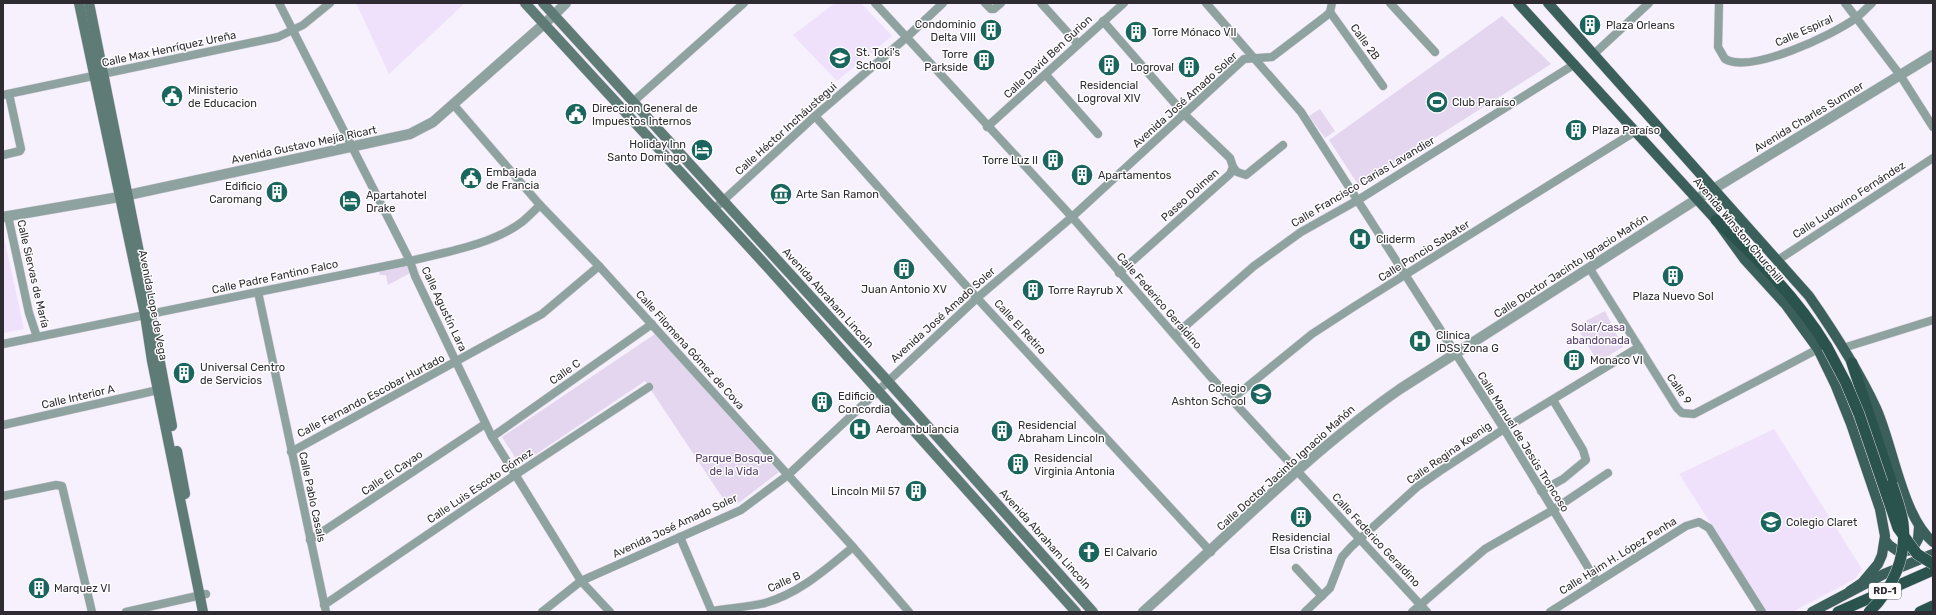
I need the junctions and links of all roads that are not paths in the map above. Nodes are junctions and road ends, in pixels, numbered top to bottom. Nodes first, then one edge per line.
1 (79, 3) edge
2 (88, 3) edge
3 (279, 3) edge
4 (330, 3) edge
5 (525, 3) edge
6 (543, 3) edge
7 (566, 3) edge
8 (744, 3) edge
9 (875, 3) edge
10 (943, 3) edge
11 (985, 3) edge
12 (1002, 3) edge
13 (1041, 3) edge
14 (1124, 3) edge
15 (1206, 3) edge
16 (1332, 3) edge
17 (1390, 3) edge
18 (1518, 3) edge
19 (1548, 3) edge
20 (1649, 3) edge
21 (1718, 3) edge
22 (1845, 3) edge
23 (1872, 3) edge
24 (1330, 12) junction
25 (553, 16) junction
26 (1856, 17) junction
27 (1103, 21) junction
28 (544, 24) junction
29 (292, 31) junction
30 (907, 37) junction
31 (1078, 44) junction
32 (1435, 52) dead end
33 (1594, 54) junction
34 (1933, 55) edge
35 (1255, 58) junction
36 (1575, 64) junction
37 (1046, 74) junction
38 (1900, 75) junction
39 (98, 76) junction
40 (1383, 86) dead end
41 (6, 94) edge
42 (634, 101) junction
43 (453, 104) junction
44 (1185, 115) junction
45 (815, 116) junction
46 (987, 127) junction
47 (1933, 127) edge
48 (1636, 131) junction
49 (1098, 134) dead end
50 (1283, 145) dead end
51 (351, 147) junction
52 (3, 155) edge
53 (1933, 158) edge
54 (1233, 167) junction
55 (1714, 189) junction
56 (124, 195) junction
57 (1697, 199) junction
58 (724, 200) junction
59 (1358, 200) junction
60 (540, 205) junction
61 (714, 208) junction
62 (5, 217) edge
63 (1072, 217) junction
64 (1716, 220) joint
65 (1778, 260) junction
66 (410, 261) junction
67 (599, 266) junction
68 (1590, 269) junction
69 (1119, 273) junction
70 (1406, 276) junction
71 (258, 292) junction
72 (977, 298) junction
73 (148, 315) junction
74 (1933, 320) edge
75 (652, 324) junction
76 (1175, 335) junction
77 (37, 337) junction
78 (3, 344) edge
79 (1638, 347) junction
80 (1822, 348) junction
81 (1844, 348) junction
82 (1455, 354) junction
83 (456, 362) junction
84 (1852, 363) junction
85 (888, 381) junction
86 (649, 387) dead end
87 (158, 390) junction
88 (878, 390) junction
89 (1232, 400) junction
90 (1553, 400) junction
91 (485, 424) junction
92 (3, 425) edge
93 (1504, 429) junction
94 (492, 437) junction
95 (291, 452) junction
96 (1298, 471) junction
97 (1608, 473) dead end
98 (515, 475) junction
99 (788, 475) junction
100 (1541, 491) junction
101 (3, 496) edge
102 (1553, 510) junction
103 (1919, 527) junction
104 (680, 537) junction
105 (1360, 539) junction
106 (310, 540) junction
107 (1885, 540) junction
108 (1933, 542) edge
109 (853, 547) junction
110 (1211, 552) junction
111 (1933, 554) edge
112 (1933, 564) edge
113 (1296, 568) dead end
114 (1933, 570) edge
115 (581, 581) junction
116 (1597, 582) junction
117 (1850, 591) junction
118 (202, 595) junction
119 (1322, 596) junction
120 (1420, 604) junction
121 (325, 608) edge
122 (92, 612) edge
123 (126, 612) edge
124 (202, 612) edge
125 (209, 612) edge
126 (542, 612) edge
127 (610, 612) edge
128 (712, 612) edge
129 (909, 612) edge
130 (1076, 612) edge
131 (1093, 612) edge
132 (1143, 612) edge
133 (1305, 612) edge
134 (1412, 612) edge
135 (1427, 612) edge
136 (1550, 612) edge
137 (1762, 612) edge
138 (1812, 612) edge
139 (1838, 612) edge
140 (1869, 612) edge

1 - 39 main road, Avenida Lope de Vega
2 - 39 main road, Avenida Lope de Vega
3 - 29 street, Calle Agustín Lara
4 - 29 street, Calle Max Henríquez Ureña
5 - 28 main road
6 - 25 main road, Avenida Abraham Lincoln
7 - 25 street, Avenida Gustavo Mejía Ricart
8 - 42 street
9 - 30 street, Calle Federico Geraldino
10 - 30 street, Calle Héctor Incháustegui
11 - 12 street
13 - 31 street
14 - 27 street, Calle David Ben Gurion
15 - 35 street, Calle Manuel de Jesús Troncoso
16 - 24 street
17 - 32 street
18 - 36 main road, Avenida Winston Churchill
19 - 33 main road, Avenida Winston Churchill
20 - 33 street
21 - 26 street, Calle Espiral
22 - 26 street
23 - 26 street, Calle Espiral
24 - 35 street, Avenida José Amado Soler
24 - 40 street, Calle 2B
25 - 28 street, Avenida Gustavo Mejía Ricart
25 - 42 main road, Avenida Abraham Lincoln
26 - 38 street
27 - 31 street, Calle David Ben Gurion
27 - 44 street, Paseo Dolmen
28 - 43 street, Avenida Gustavo Mejía Ricart
28 - 61 main road
29 - 39 street, Calle Max Henríquez Ureña
29 - 51 street, Calle Agustín Lara
30 - 45 street, Calle Héctor Incháustegui
30 - 46 street, Calle Federico Geraldino
31 - 37 street, Calle David Ben Gurion
33 - 55 main road, Avenida Winston Churchill
34 - 38 street, Avenida Charles Sumner
35 - 44 street, Avenida José Amado Soler
35 - 59 street, Calle Manuel de Jesús Troncoso
36 - 48 main road, Avenida Winston Churchill
36 - 59 street, Calle Francisco Carias Lavandier
37 - 46 street, Calle David Ben Gurion
37 - 49 street
38 - 47 street
38 - 55 street, Avenida Charles Sumner
39 - 41 street, Calle Max Henríquez Ureña
39 - 56 main road, Avenida Lope de Vega
41 - 52 street
42 - 58 main road, Avenida Abraham Lincoln
43 - 51 street, Avenida Gustavo Mejía Ricart
43 - 60 street, Calle Filomena Gómez de Cova
44 - 54 street, Paseo Dolmen
44 - 63 street, Avenida José Amado Soler
45 - 58 street, Calle Héctor Incháustegui
45 - 72 street, Calle El Retiro
46 - 63 street, Calle Federico Geraldino
48 - 57 main road, Avenida Winston Churchill
48 - 70 street, Calle Poncio Sabater
50 - 54 street
51 - 56 street, Avenida Gustavo Mejía Ricart
51 - 66 street, Calle Agustín Lara
53 - 65 street, Calle Ludovino Fernández
54 - 69 street, Paseo Dolmen
55 - 57 street, Avenida Charles Sumner
55 - 65 main road, Avenida Winston Churchill
56 - 62 street, Avenida Gustavo Mejía Ricart
56 - 73 main road, Avenida Lope de Vega
57 - 64 main road, Avenida Winston Churchill
57 - 68 street, Calle Doctor Jacinto Ignacio Mañón
58 - 61 street, Calle Héctor Incháustegui
58 - 85 main road, Avenida Abraham Lincoln
59 - 70 street, Calle Manuel de Jesús Troncoso
59 - 76 street, Calle Francisco Carias Lavandier
60 - 66 street, Calle Padre Fantino Falco
60 - 67 street, Calle Filomena Gómez de Cova
61 - 88 main road
62 - 77 street, Calle Siervas de María
63 - 69 street, Calle Federico Geraldino
63 - 72 street, Avenida José Amado Soler
64 - 80 highway
65 - 81 main road, Avenida Winston Churchill
66 - 71 street, Calle Padre Fantino Falco
66 - 83 street, Calle Agustín Lara
67 - 75 street, Calle Filomena Gómez de Cova
67 - 83 street, Calle Fernando Escobar Hurtado
68 - 79 street, Calle 9
68 - 82 street, Calle Doctor Jacinto Ignacio Mañón
69 - 76 street, Calle Federico Geraldino
70 - 82 street, Calle Manuel de Jesús Troncoso
70 - 89 street, Calle Poncio Sabater
71 - 73 street, Calle Padre Fantino Falco
71 - 95 street, Calle Pablo Casals
72 - 85 street, Avenida José Amado Soler
72 - 110 street, Calle El Retiro
73 - 77 street, Calle Padre Fantino Falco
73 - 87 main road, Avenida Lope de Vega
73 - 118 main road, Avenida Lope de Vega
74 - 81 street
75 - 94 street, Calle C
75 - 99 street, Calle Filomena Gómez de Cova
76 - 89 street, Calle Federico Geraldino
77 - 78 street, Calle Padre Fantino Falco
79 - 80 street, Calle 9
79 - 90 street, Calle Regina Koenig
80 - 107 main road
80 - 112 highway, bridge
81 - 84 main road, Avenida Winston Churchill
82 - 93 street, Calle Manuel de Jesús Troncoso
82 - 96 street, Calle Doctor Jacinto Ignacio Mañón
83 - 91 street, Calle Agustín Lara
83 - 95 street, Calle Fernando Escobar Hurtado
84 - 103 main road, Avenida Winston Churchill
84 - 140 highway, bridge
85 - 88 street, Avenida José Amado Soler
85 - 131 main road, Avenida Abraham Lincoln
86 - 98 street, Calle Luis Escoto Gómez
87 - 92 street, Calle Interior A
87 - 118 main road, Avenida Lope de Vega
88 - 99 street, Avenida José Amado Soler
88 - 130 main road
89 - 96 street, Calle Federico Geraldino
90 - 93 street, Calle Regina Koenig
90 - 100 street
91 - 94 street, Calle Agustín Lara
91 - 106 street, Calle El Cayao
93 - 100 street, Calle Manuel de Jesús Troncoso
93 - 105 street, Calle Regina Koenig
94 - 98 street, Calle Agustín Lara
95 - 106 street, Calle Pablo Casals
96 - 105 street, Calle Federico Geraldino
96 - 110 street, Calle Doctor Jacinto Ignacio Mañón
97 - 102 street
98 - 115 street, Calle Agustín Lara
98 - 121 street, Calle Luis Escoto Gómez
99 - 104 street, Avenida José Amado Soler
99 - 109 street, Calle Filomena Gómez de Cova
100 - 102 street, Calle Manuel de Jesús Troncoso
101 - 122 street
102 - 116 street, Calle Manuel de Jesús Troncoso
102 - 120 street
103 - 107 main road
103 - 108 main road
104 - 115 street, Avenida José Amado Soler
104 - 128 street
105 - 119 street, Calle Regina Koenig
105 - 120 street, Calle Federico Geraldino
106 - 121 street, Calle Pablo Casals
107 - 117 main road
109 - 128 street, Calle B
109 - 129 street, Calle Filomena Gómez de Cova
110 - 132 street, Calle Doctor Jacinto Ignacio Mañón
111 - 117 main road, RD-1
113 - 119 street
114 - 139 highway, RD-1
115 - 126 street, Avenida José Amado Soler
115 - 127 street, Calle Agustín Lara
116 - 136 street, Calle Haim H. López Penha
116 - 137 street, Calle Haim H. López Penha
117 - 138 main road, RD-1
118 - 123 street
118 - 124 main road, Avenida Lope de Vega
118 - 125 main road, Avenida Lope de Vega
119 - 133 street, Calle Regina Koenig
120 - 134 street
120 - 135 street, Calle Federico Geraldino

